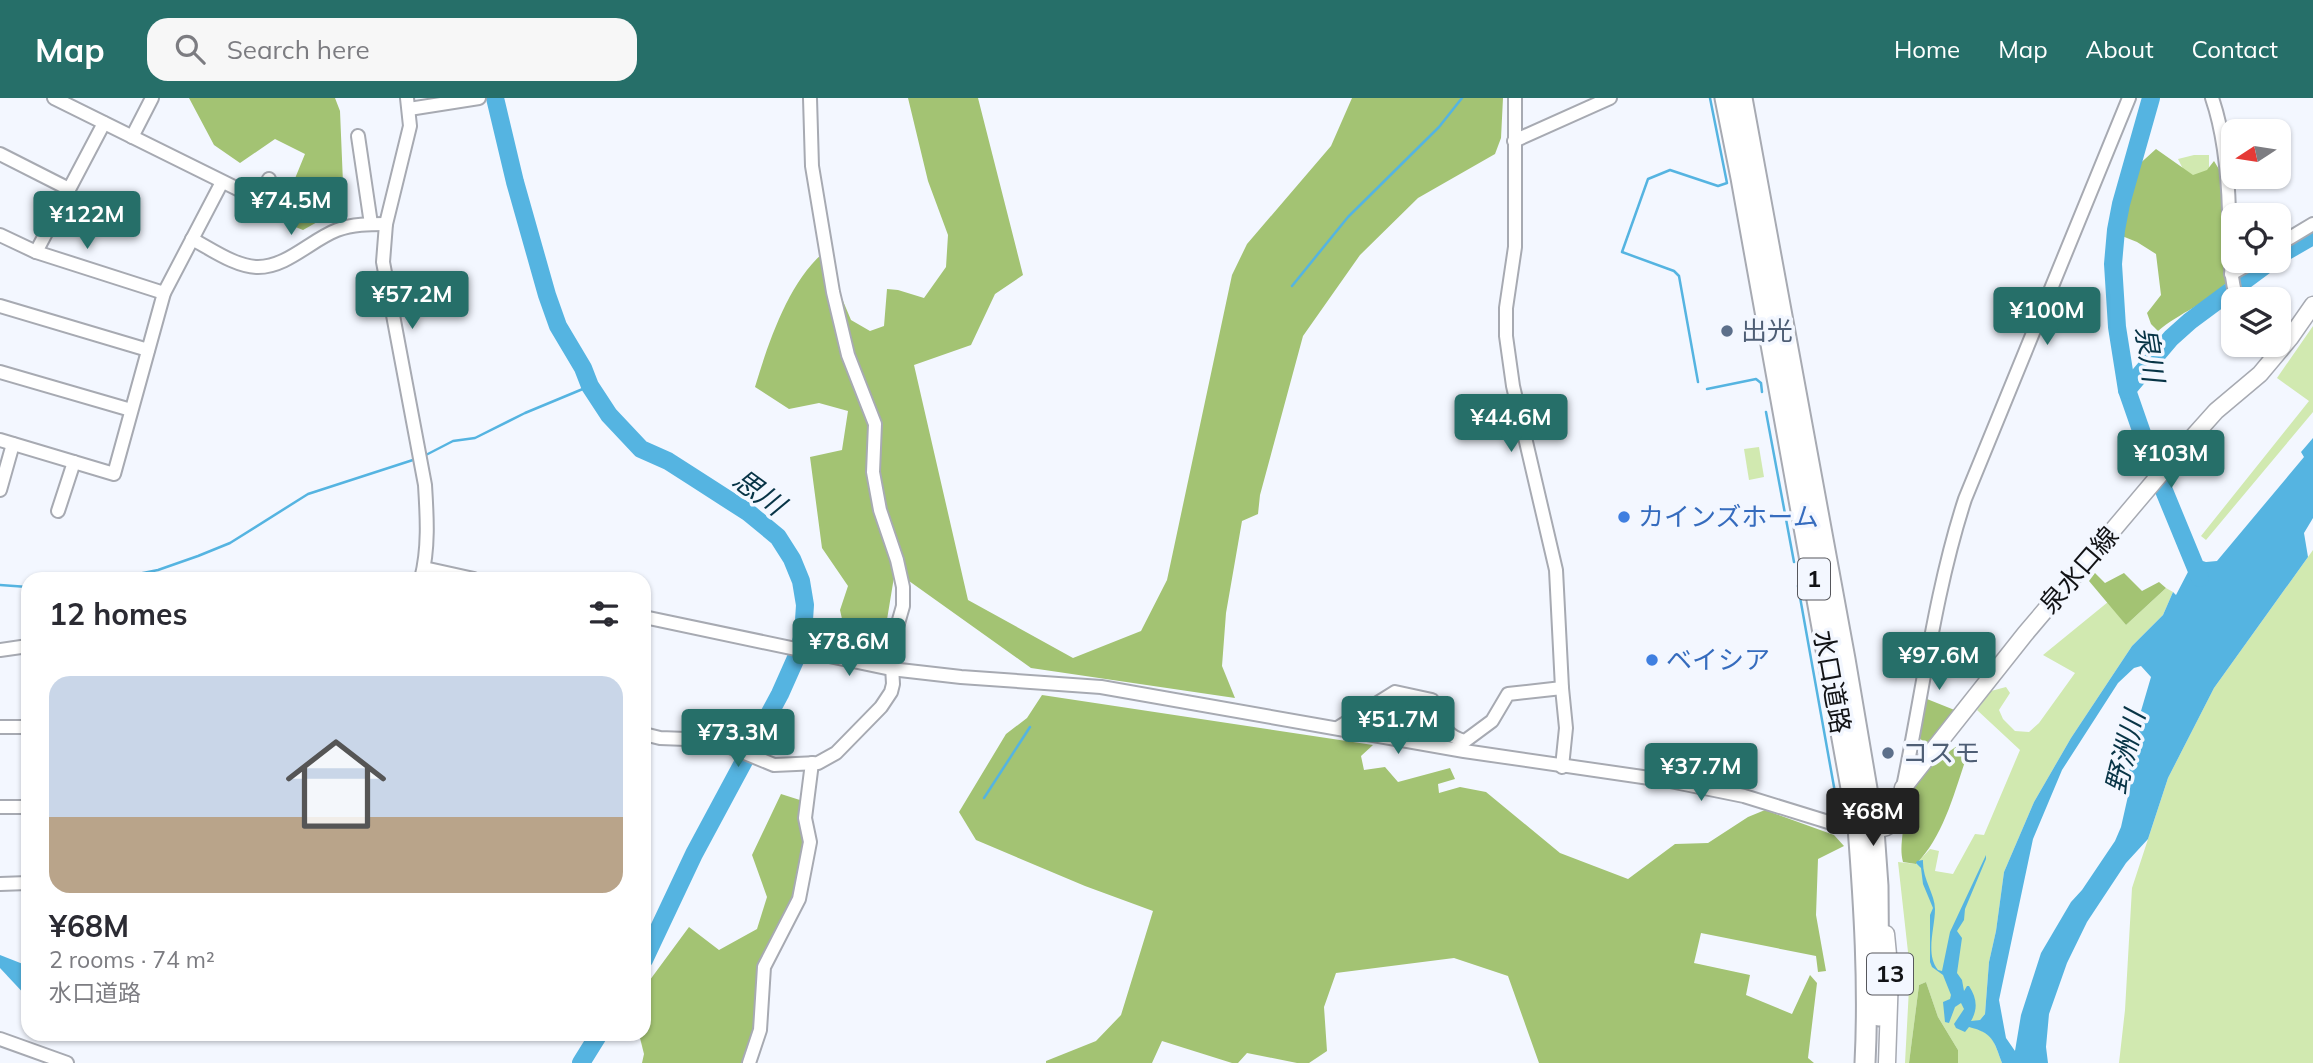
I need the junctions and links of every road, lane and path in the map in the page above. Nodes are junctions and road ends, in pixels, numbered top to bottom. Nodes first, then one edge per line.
1 (54, 98) edge
2 (152, 98) edge
3 (478, 98) edge
4 (810, 98) edge
5 (1515, 98) edge
6 (1610, 98) edge
7 (1725, 98) edge
8 (1741, 98) edge
9 (2129, 98) edge
10 (2212, 98) edge
11 (408, 103) edge
12 (104, 123) junction
13 (359, 136) dead end
14 (132, 137) junction
15 (1514, 141) junction
16 (0, 154) edge
17 (269, 180) dead end
18 (222, 182) junction
19 (69, 189) junction
20 (371, 224) junction
21 (386, 224) junction
22 (2313, 224) edge
23 (0, 235) edge
24 (2291, 237) edge
25 (192, 239) junction
26 (36, 253) junction
27 (2236, 273) edge
28 (2232, 276) junction
29 (2234, 287) edge
30 (164, 293) junction
31 (2313, 305) edge
32 (0, 306) edge
33 (2291, 328) edge
34 (148, 350) junction
35 (2270, 357) edge
36 (0, 372) edge
37 (131, 410) junction
38 (0, 440) edge
39 (13, 444) junction
40 (74, 462) junction
41 (0, 490) edge
42 (58, 511) dead end
43 (422, 572) edge
44 (651, 619) edge
45 (21, 647) edge
46 (0, 650) edge
47 (891, 669) junction
48 (1562, 688) junction
49 (0, 727) edge
50 (21, 727) edge
51 (1339, 727) junction
52 (651, 736) edge
53 (1464, 746) junction
54 (811, 763) junction
55 (1562, 767) junction
56 (1903, 788) junction
57 (0, 807) edge
58 (21, 807) edge
59 (1866, 829) junction
60 (21, 883) edge
61 (0, 884) edge
62 (1878, 886) junction
63 (0, 1040) edge
64 (67, 1063) edge
65 (749, 1063) edge
66 (1865, 1063) edge
67 (1878, 1063) edge
68 (1887, 1063) edge

1 - 12 street
2 - 14 street
3 - 11 street
4 - 47 street
5 - 15 street
6 - 15 street
7 - 59 highway, 水口道路 / 1
8 - 59 highway, 水口道路 / 1
9 - 56 street
10 - 28 street
11 - 21 street
12 - 14 street
12 - 19 street
13 - 20 street
14 - 18 street
15 - 48 street
16 - 19 street
17 - 18 street
18 - 25 street
19 - 26 street
20 - 21 street
20 - 25 street
21 - 43 street
22 - 24 street
23 - 26 street
25 - 30 street
26 - 30 street
27 - 28 street
28 - 29 street
30 - 34 street
31 - 33 main road, 泉水口線
32 - 34 street
34 - 37 street
35 - 56 main road, 泉水口線
36 - 37 street
37 - 40 street
38 - 39 street
39 - 40 street
39 - 41 street
40 - 42 street
44 - 47 street
45 - 46 street
47 - 51 street
47 - 54 street
48 - 53 street
48 - 55 street
49 - 50 street
51 - 53 street
51 - 53 street
52 - 54 street
53 - 55 street
54 - 65 street
55 - 59 street
56 - 59 main road, 泉水口線
57 - 58 street
59 - 62 highway, 水口道路 / 1
59 - 66 highway, 水口道路 / 1
60 - 61 street
62 - 67 highway, 水口道路 / 1
62 - 68 main road, 13
63 - 64 street

